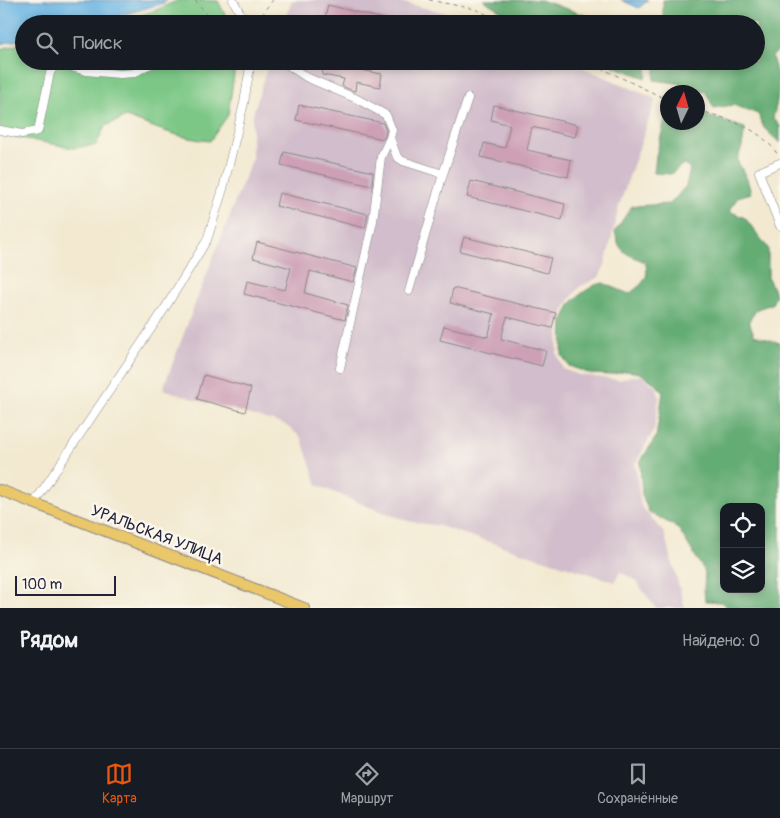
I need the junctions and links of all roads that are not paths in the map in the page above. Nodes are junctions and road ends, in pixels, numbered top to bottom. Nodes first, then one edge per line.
1 (233, 0) edge
2 (241, 15) edge
3 (52, 70) edge
4 (82, 70) edge
5 (139, 70) edge
6 (250, 70) edge
7 (296, 70) edge
8 (468, 98) dead end
9 (0, 130) edge
10 (390, 138) junction
11 (780, 163) edge
12 (443, 174) junction
13 (780, 226) edge
14 (409, 291) dead end
15 (340, 368) dead end
16 (0, 490) edge
17 (34, 503) junction
18 (304, 608) edge

1 - 2 street
3 - 9 street
4 - 5 street
6 - 17 street
7 - 10 street
8 - 12 street
10 - 12 street
10 - 15 street
11 - 13 street
12 - 14 street
16 - 17 main road, УРАЛЬСКАЯ УЛИЦА
17 - 18 main road, УРАЛЬСКАЯ УЛИЦА

